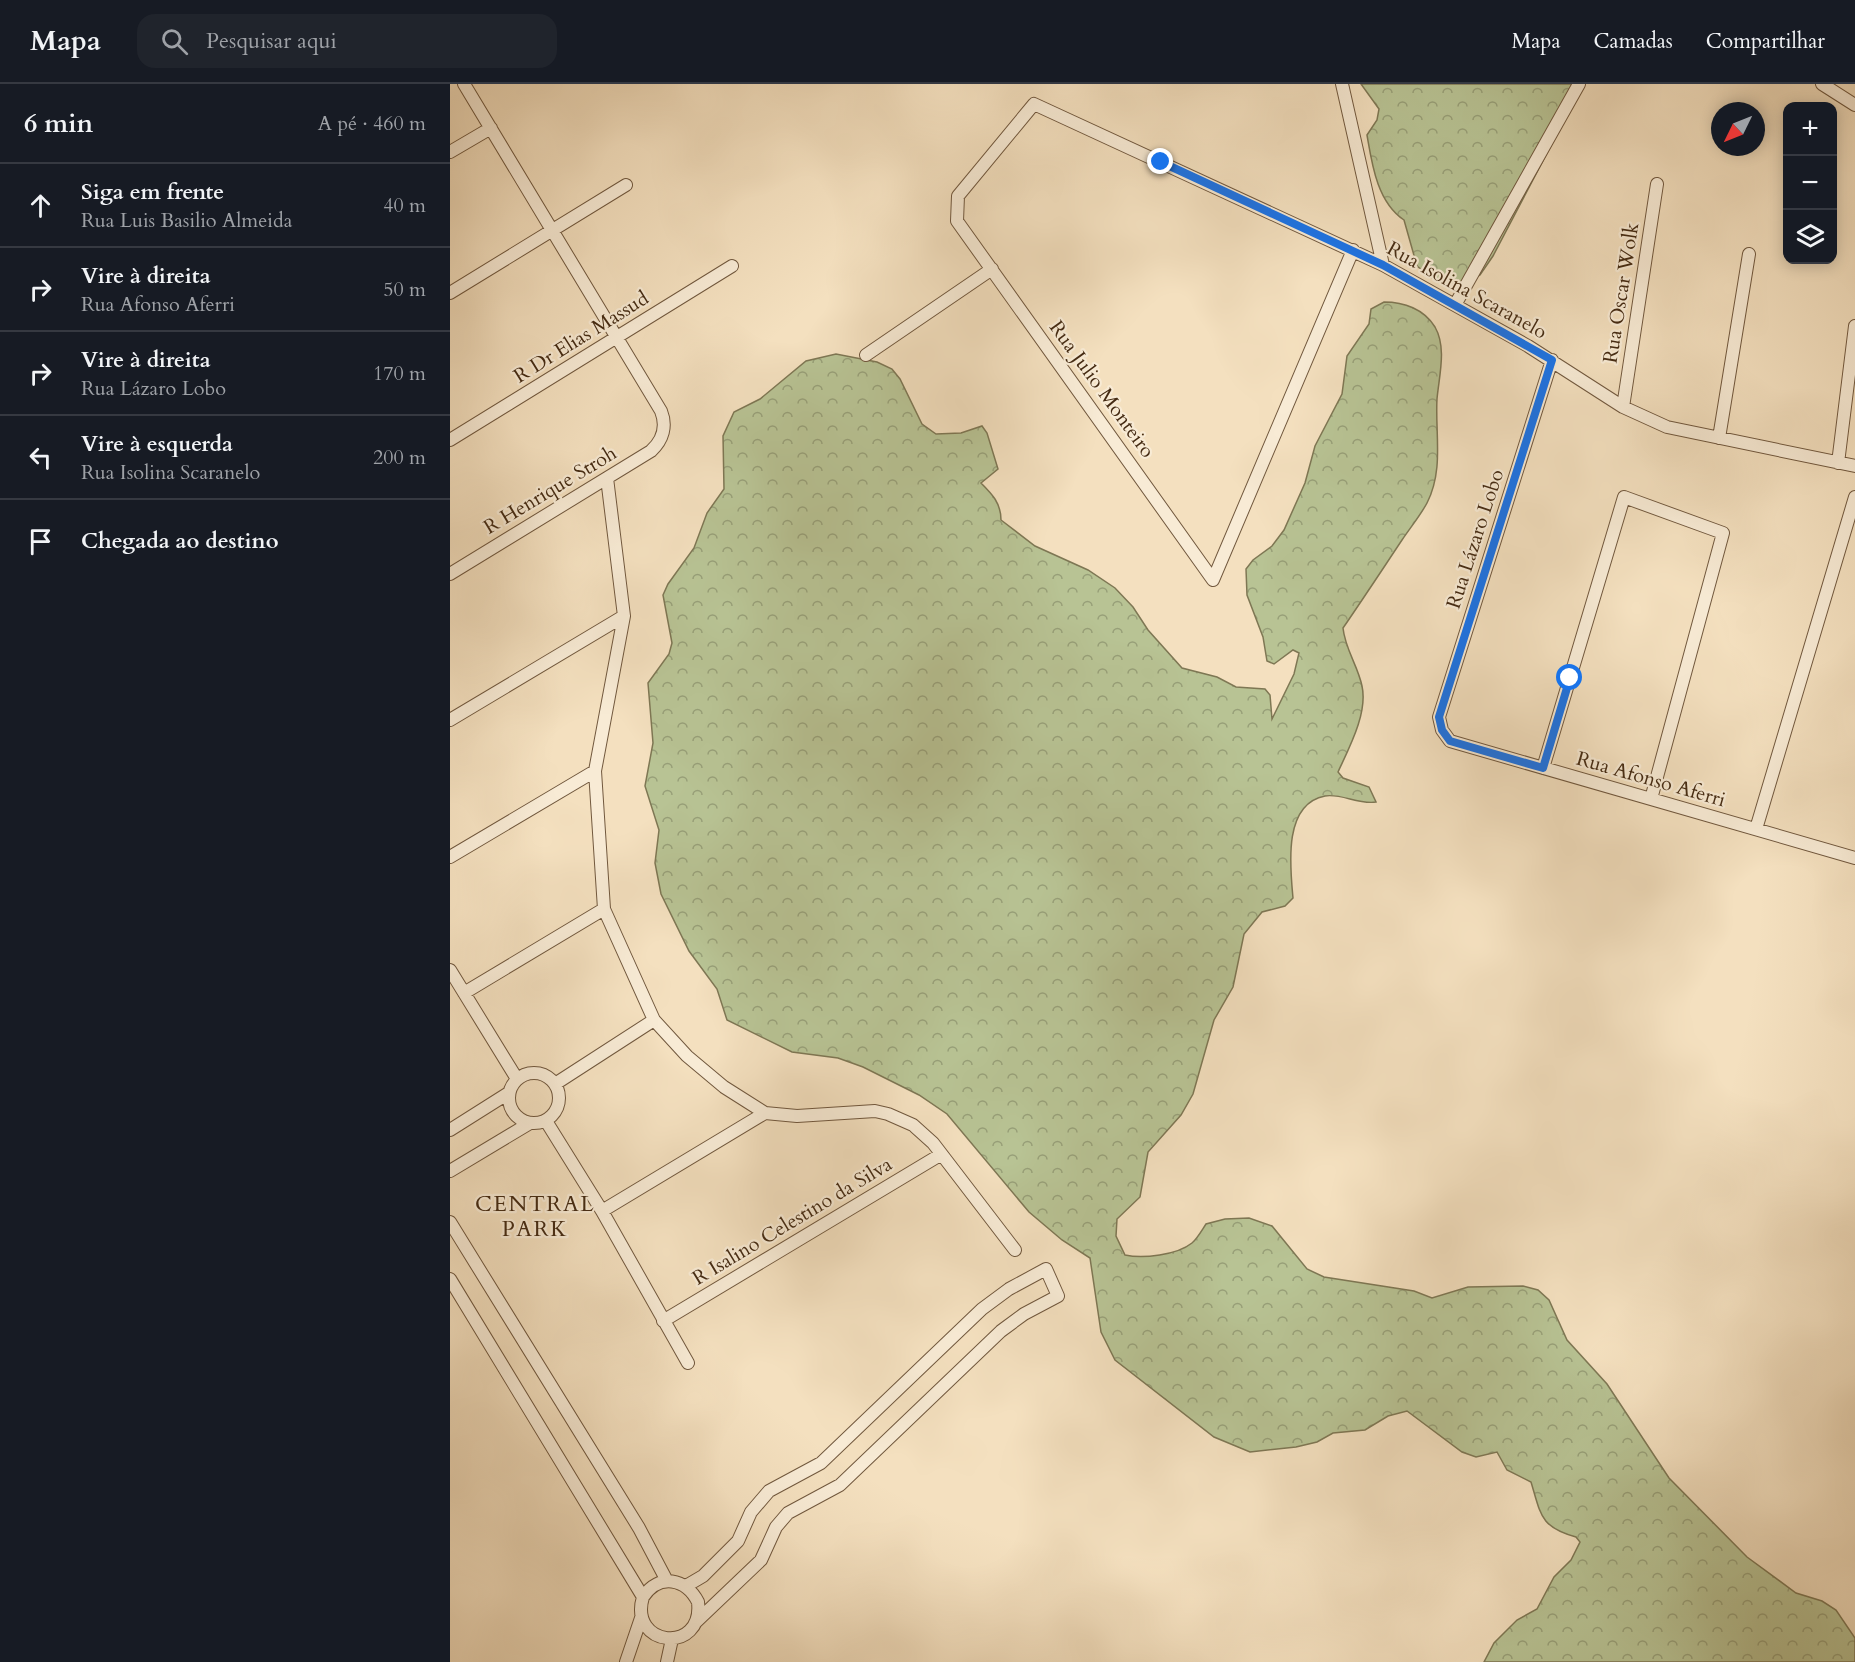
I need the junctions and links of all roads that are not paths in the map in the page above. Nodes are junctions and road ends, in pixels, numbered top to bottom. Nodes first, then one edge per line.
1 (464, 84) edge
2 (1342, 84) edge
3 (1579, 84) edge
4 (1822, 84) edge
5 (1855, 105) edge
6 (490, 128) junction
7 (450, 152) edge
8 (1657, 184) dead end
9 (626, 185) dead end
10 (957, 221) joint
11 (552, 230) junction
12 (1353, 250) junction
13 (1749, 254) dead end
14 (1383, 265) junction
15 (732, 266) dead end
16 (992, 269) junction
17 (450, 292) edge
18 (1455, 305) junction
19 (1855, 326) edge
20 (617, 337) junction
21 (866, 355) dead end
22 (1552, 360) junction
23 (1623, 407) junction
24 (1719, 438) junction
25 (450, 440) edge
26 (1838, 463) junction
27 (1855, 466) edge
28 (607, 478) junction
29 (1855, 497) edge
30 (450, 574) edge
31 (624, 616) junction
32 (450, 720) edge
33 (1442, 730) joint
34 (1543, 768) junction
35 (595, 771) junction
36 (1651, 799) junction
37 (1756, 829) junction
38 (450, 857) edge
39 (1855, 858) edge
40 (604, 909) junction
41 (450, 970) edge
42 (464, 993) junction
43 (654, 1020) junction
44 (517, 1079) junction
45 (555, 1084) junction
46 (507, 1094) junction
47 (765, 1113) junction
48 (546, 1121) junction
49 (530, 1123) junction
50 (450, 1130) edge
51 (940, 1155) junction
52 (450, 1171) edge
53 (602, 1211) junction
54 (450, 1222) edge
55 (1015, 1250) dead end
56 (450, 1279) edge
57 (663, 1321) junction
58 (688, 1363) dead end
59 (666, 1581) junction
60 (686, 1586) junction
61 (643, 1597) junction
62 (641, 1618) junction
63 (696, 1622) junction
64 (672, 1639) junction
65 (626, 1662) edge
66 (667, 1662) edge

1 - 6 street
2 - 14 street
3 - 18 street
4 - 5 street
6 - 7 street
6 - 11 street
8 - 23 street, Rua Oscar Wolk
9 - 11 street
10 - 12 street, Rua Isolina Scaranelo
10 - 16 street, Rua Julio Monteiro
11 - 17 street
11 - 20 street
12 - 14 street, Rua Isolina Scaranelo
12 - 16 street, Rua Julio Monteiro
13 - 24 street
14 - 18 street, Rua Isolina Scaranelo
15 - 20 street, R Dr Elias Massud
16 - 21 street
18 - 22 street, Rua Isolina Scaranelo
19 - 26 street
20 - 25 street, R Dr Elias Massud
20 - 28 street, R Henrique Stroh
22 - 23 street, Rua Isolina Scaranelo
22 - 33 street, Rua Lázaro Lobo
23 - 24 street, Rua Isolina Scaranelo
24 - 26 street, Rua Isolina Scaranelo
26 - 27 street, Rua Isolina Scaranelo
28 - 30 street, R Henrique Stroh
28 - 31 street
29 - 37 street
31 - 32 street
31 - 35 street
33 - 34 street, Rua Afonso Aferri
34 - 36 street, Rua Afonso Aferri
34 - 36 street
35 - 38 street
35 - 40 street
36 - 37 street, Rua Afonso Aferri
37 - 39 street, Rua Afonso Aferri
40 - 42 street
40 - 43 street
41 - 42 street
42 - 44 street
43 - 45 street
43 - 47 street
44 - 45 street
44 - 46 street
45 - 48 street
46 - 49 street
46 - 50 street
47 - 51 street
47 - 53 street
48 - 49 street
48 - 53 street
49 - 52 street
51 - 55 street
51 - 57 street, R Isalino Celestino da Silva
53 - 57 street
54 - 59 street
56 - 61 street
57 - 58 street
59 - 60 street
59 - 61 street
60 - 63 street
60 - 63 street
61 - 62 street
62 - 64 street
62 - 65 street
63 - 64 street
64 - 66 street

